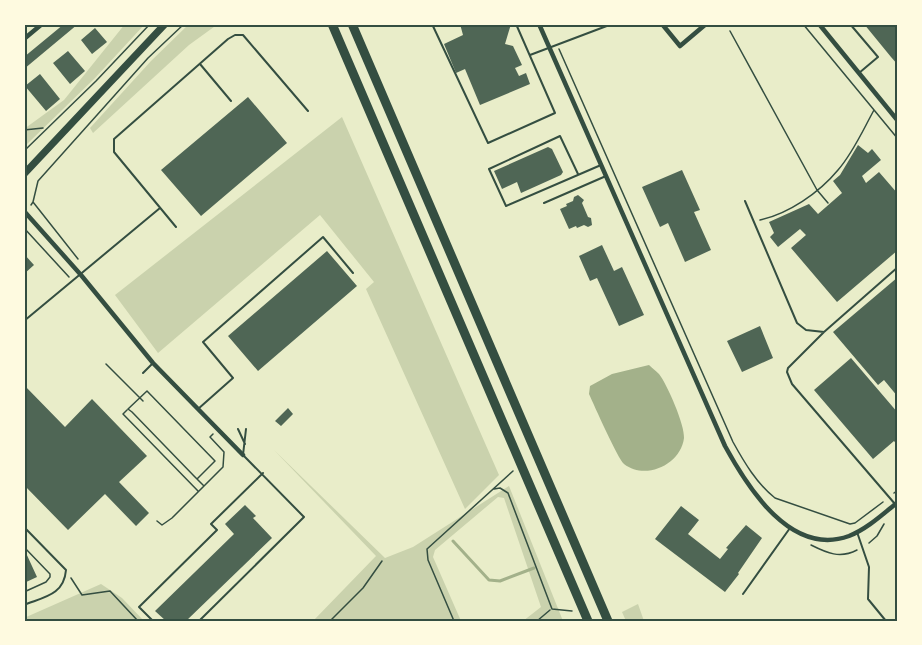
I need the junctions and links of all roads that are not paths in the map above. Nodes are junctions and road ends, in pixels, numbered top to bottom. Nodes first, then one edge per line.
1 (42, 24) edge
2 (165, 24) edge
3 (332, 24) edge
4 (352, 24) edge
5 (432, 24) edge
6 (516, 24) edge
7 (539, 24) edge
8 (612, 24) edge
9 (662, 24) edge
10 (706, 24) edge
11 (850, 24) edge
12 (822, 25) edge
13 (24, 39) edge
14 (550, 48) junction
15 (531, 55) junction
16 (200, 64) junction
17 (859, 73) junction
18 (231, 101) dead end
19 (308, 111) dead end
20 (898, 121) edge
21 (601, 165) junction
22 (24, 174) edge
23 (578, 174) junction
24 (606, 176) junction
25 (745, 201) dead end
26 (544, 203) dead end
27 (160, 208) junction
28 (24, 211) edge
29 (176, 227) dead end
30 (898, 267) edge
31 (353, 273) dead end
32 (81, 274) junction
33 (24, 321) edge
34 (824, 332) junction
35 (153, 363) junction
36 (143, 373) dead end
37 (198, 409) junction
38 (237, 429) dead end
39 (246, 429) dead end
40 (245, 444) junction
41 (243, 455) junction
42 (262, 473) junction
43 (896, 503) edge
44 (24, 526) edge
45 (790, 528) junction
46 (857, 532) junction
47 (743, 594) dead end
48 (24, 605) edge
49 (153, 621) edge
50 (199, 621) edge
51 (588, 621) edge
52 (608, 621) edge
53 (886, 621) edge

1 - 13 street
2 - 22 main road
3 - 51 highway
4 - 52 highway
5 - 15 lane
6 - 15 lane
7 - 14 street
8 - 14 lane
9 - 10 street
11 - 17 lane
12 - 17 street
14 - 15 lane
14 - 21 street
16 - 18 lane
16 - 19 lane
16 - 27 lane
17 - 20 street
21 - 23 lane
21 - 24 street
23 - 23 lane
24 - 26 lane
24 - 45 street
25 - 34 lane
27 - 29 lane
27 - 32 lane
28 - 32 street
30 - 34 lane
31 - 37 lane
32 - 33 lane
32 - 35 street
34 - 43 lane
35 - 36 lane
35 - 37 street
37 - 41 street
38 - 40 lane
39 - 40 lane
40 - 41 lane
41 - 42 lane
42 - 49 lane
42 - 50 lane
43 - 46 street
44 - 48 lane
45 - 46 street
45 - 47 lane
46 - 53 lane

